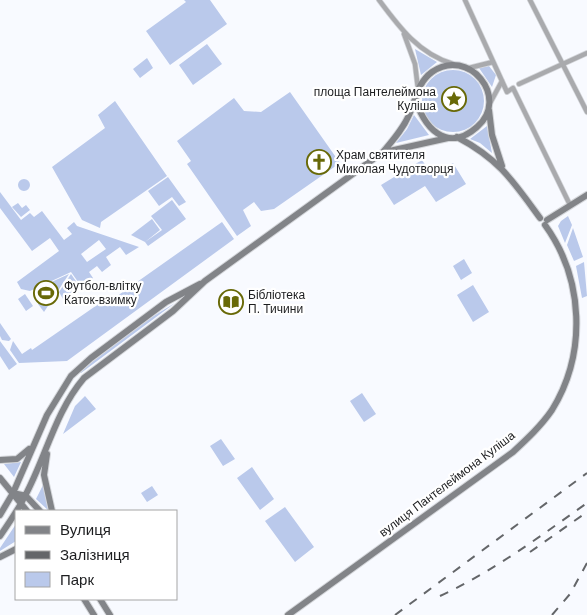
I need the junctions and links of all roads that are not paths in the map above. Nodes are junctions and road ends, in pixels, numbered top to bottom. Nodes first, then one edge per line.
1 (379, 0) edge
2 (465, 0) edge
3 (530, 0) edge
4 (403, 33) junction
5 (587, 53) edge
6 (493, 62) junction
7 (564, 64) junction
8 (459, 65) junction
9 (469, 68) junction
10 (502, 80) junction
11 (519, 84) dead end
12 (418, 89) junction
13 (415, 96) junction
14 (490, 105) junction
15 (587, 112) edge
16 (449, 137) junction
17 (457, 137) junction
18 (384, 152) junction
19 (503, 170) junction
20 (587, 195) edge
21 (570, 205) junction
22 (544, 221) junction
23 (205, 281) junction
24 (49, 441) junction
25 (34, 443) junction
26 (0, 460) edge
27 (0, 478) edge
28 (13, 493) junction
29 (26, 496) junction
30 (21, 504) junction
31 (17, 510) edge
32 (26, 510) edge
33 (39, 510) edge
34 (52, 510) edge
35 (15, 513) edge
36 (0, 515) edge
37 (0, 536) edge
38 (15, 550) edge
39 (0, 557) edge
40 (85, 600) edge
41 (101, 600) edge
42 (94, 615) edge
43 (110, 615) edge
44 (288, 615) edge

1 - 4 street
2 - 6 street
3 - 7 street
4 - 8 street
4 - 12 street
5 - 7 street
6 - 9 street
6 - 10 street
7 - 11 street
7 - 15 street
8 - 9 main road
8 - 12 main road
9 - 14 main road
10 - 14 street
10 - 21 street
12 - 13 main road
13 - 16 main road
13 - 18 main road
14 - 17 main road
14 - 19 main road, вулиця Пантелеймона Куліша
16 - 17 main road
16 - 18 main road
17 - 19 main road, вулиця Пантелеймона Куліша
18 - 23 main road
19 - 22 main road, вулиця Пантелеймона Куліша
20 - 21 main road
21 - 22 main road
22 - 44 main road, вулиця Пантелеймона Куліша
23 - 24 main road
23 - 25 main road
24 - 29 main road
24 - 34 main road
25 - 26 main road
25 - 28 main road
27 - 28 main road
28 - 29 main road
28 - 30 main road
28 - 36 main road
29 - 30 main road
29 - 33 main road
30 - 31 main road
30 - 32 main road
35 - 37 main road
38 - 39 main road
40 - 42 main road
41 - 43 main road

